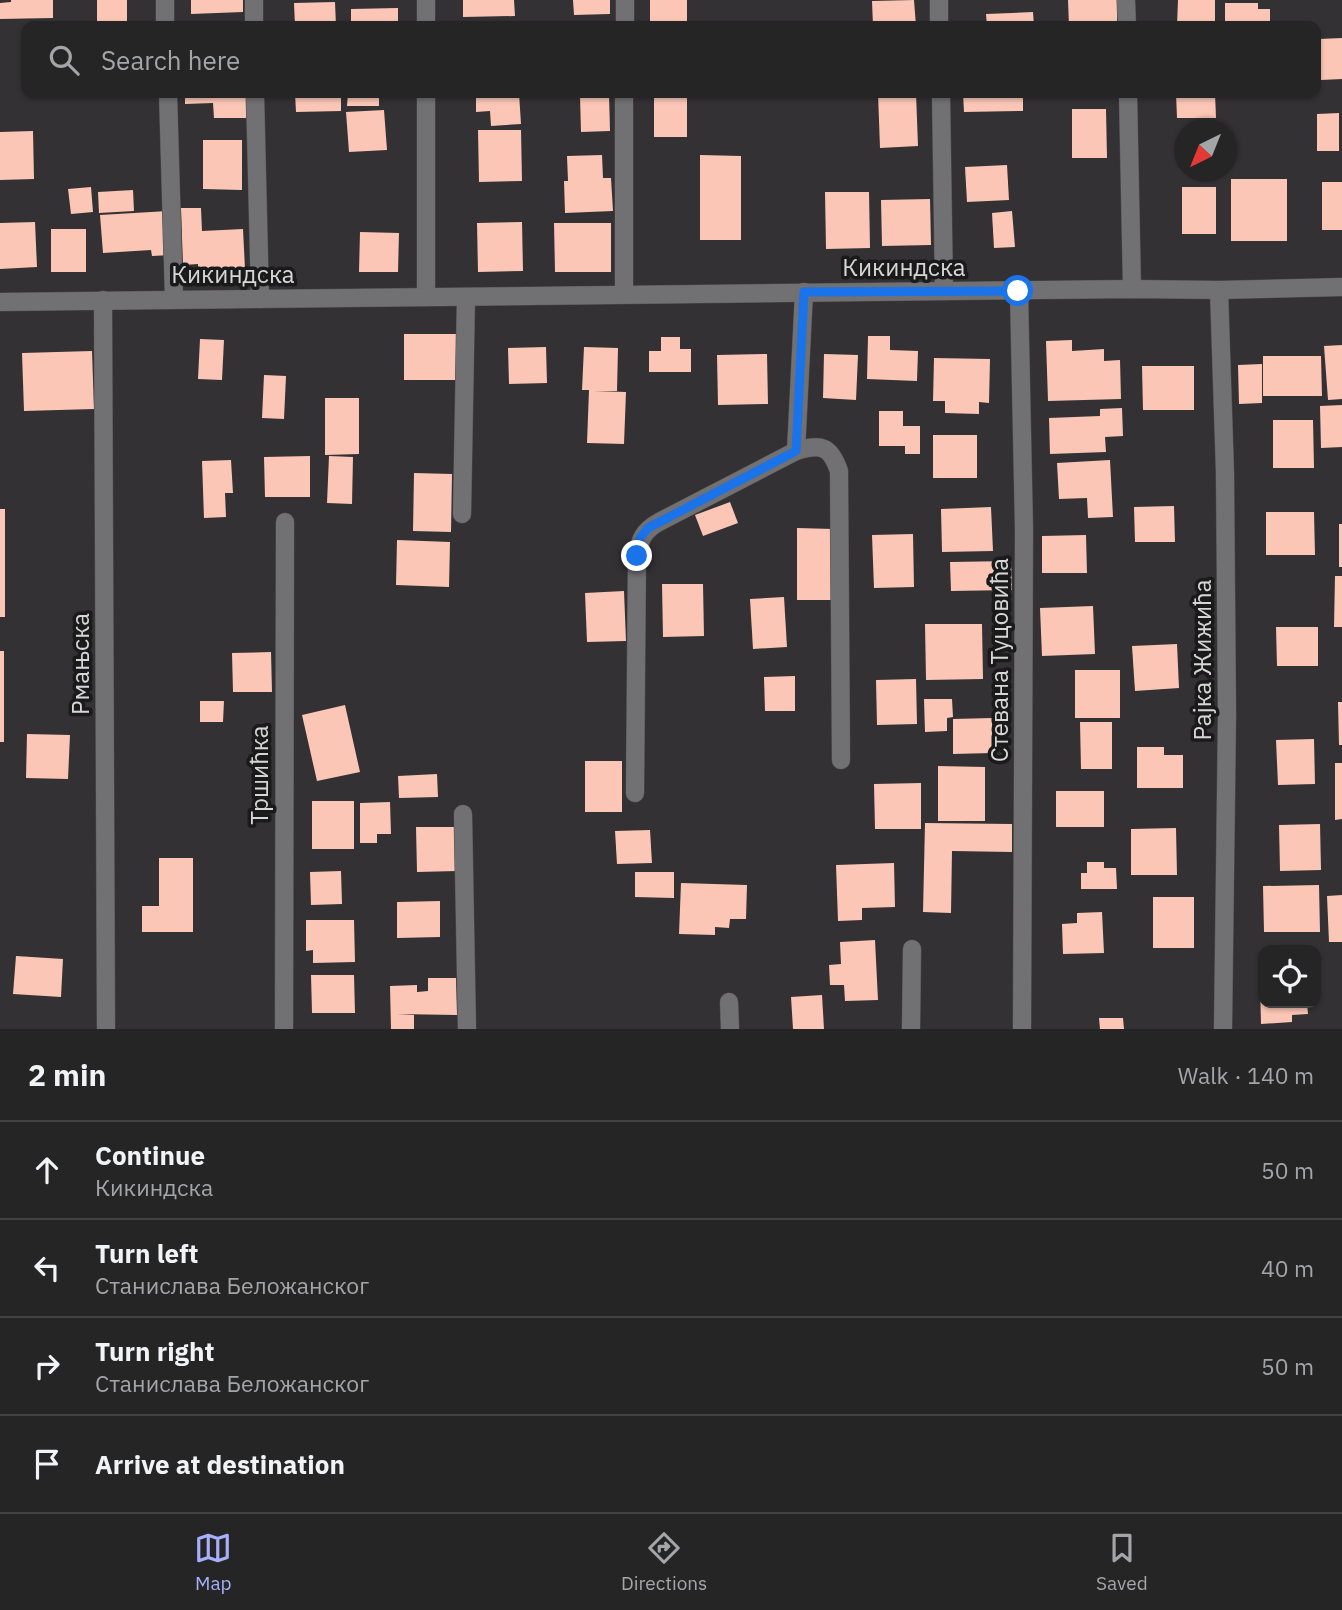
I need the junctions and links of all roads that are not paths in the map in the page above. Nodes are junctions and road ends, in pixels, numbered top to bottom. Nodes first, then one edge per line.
1 (164, 0) edge
2 (254, 0) edge
3 (426, 0) edge
4 (625, 0) edge
5 (939, 0) edge
6 (1126, 0) edge
7 (165, 21) edge
8 (254, 21) edge
9 (426, 21) edge
10 (625, 21) edge
11 (939, 21) edge
12 (1127, 21) edge
13 (167, 98) edge
14 (256, 98) edge
15 (426, 98) edge
16 (624, 98) edge
17 (940, 98) edge
18 (1128, 98) edge
19 (1342, 287) edge
20 (1132, 289) junction
21 (1219, 290) junction
22 (944, 291) junction
23 (1018, 291) junction
24 (804, 292) junction
25 (624, 294) junction
26 (426, 297) junction
27 (466, 297) junction
28 (174, 299) junction
29 (260, 299) junction
30 (103, 300) junction
31 (0, 302) edge
32 (796, 451) junction
33 (462, 514) dead end
34 (285, 522) dead end
35 (841, 760) dead end
36 (635, 793) dead end
37 (463, 814) dead end
38 (912, 949) dead end
39 (729, 1002) dead end
40 (106, 1029) edge
41 (284, 1029) edge
42 (467, 1029) edge
43 (730, 1029) edge
44 (911, 1029) edge
45 (1021, 1029) edge
46 (1223, 1029) edge

1 - 7 street
2 - 8 street
3 - 9 street
4 - 10 street
5 - 11 street
6 - 12 street
13 - 28 street
14 - 29 street
15 - 26 street
16 - 25 street
17 - 22 street
18 - 20 street
19 - 21 street, Кикиндска
20 - 21 street, Кикиндска
20 - 23 street, Кикиндска
21 - 46 street, Рајка Жижића
22 - 23 street, Кикиндска
22 - 24 street, Кикиндска
23 - 45 street, Стевана Туцовића
24 - 25 street, Кикиндска
24 - 32 street
25 - 27 street, Кикиндска
26 - 27 street, Кикиндска
26 - 29 street, Кикиндска
27 - 33 street
28 - 29 street, Кикиндска
28 - 30 street, Кикиндска
30 - 31 street, Кикиндска
30 - 40 street, Рмањска
32 - 35 street
32 - 36 street
34 - 41 street, Тршићка
37 - 42 street
38 - 44 street
39 - 43 street

